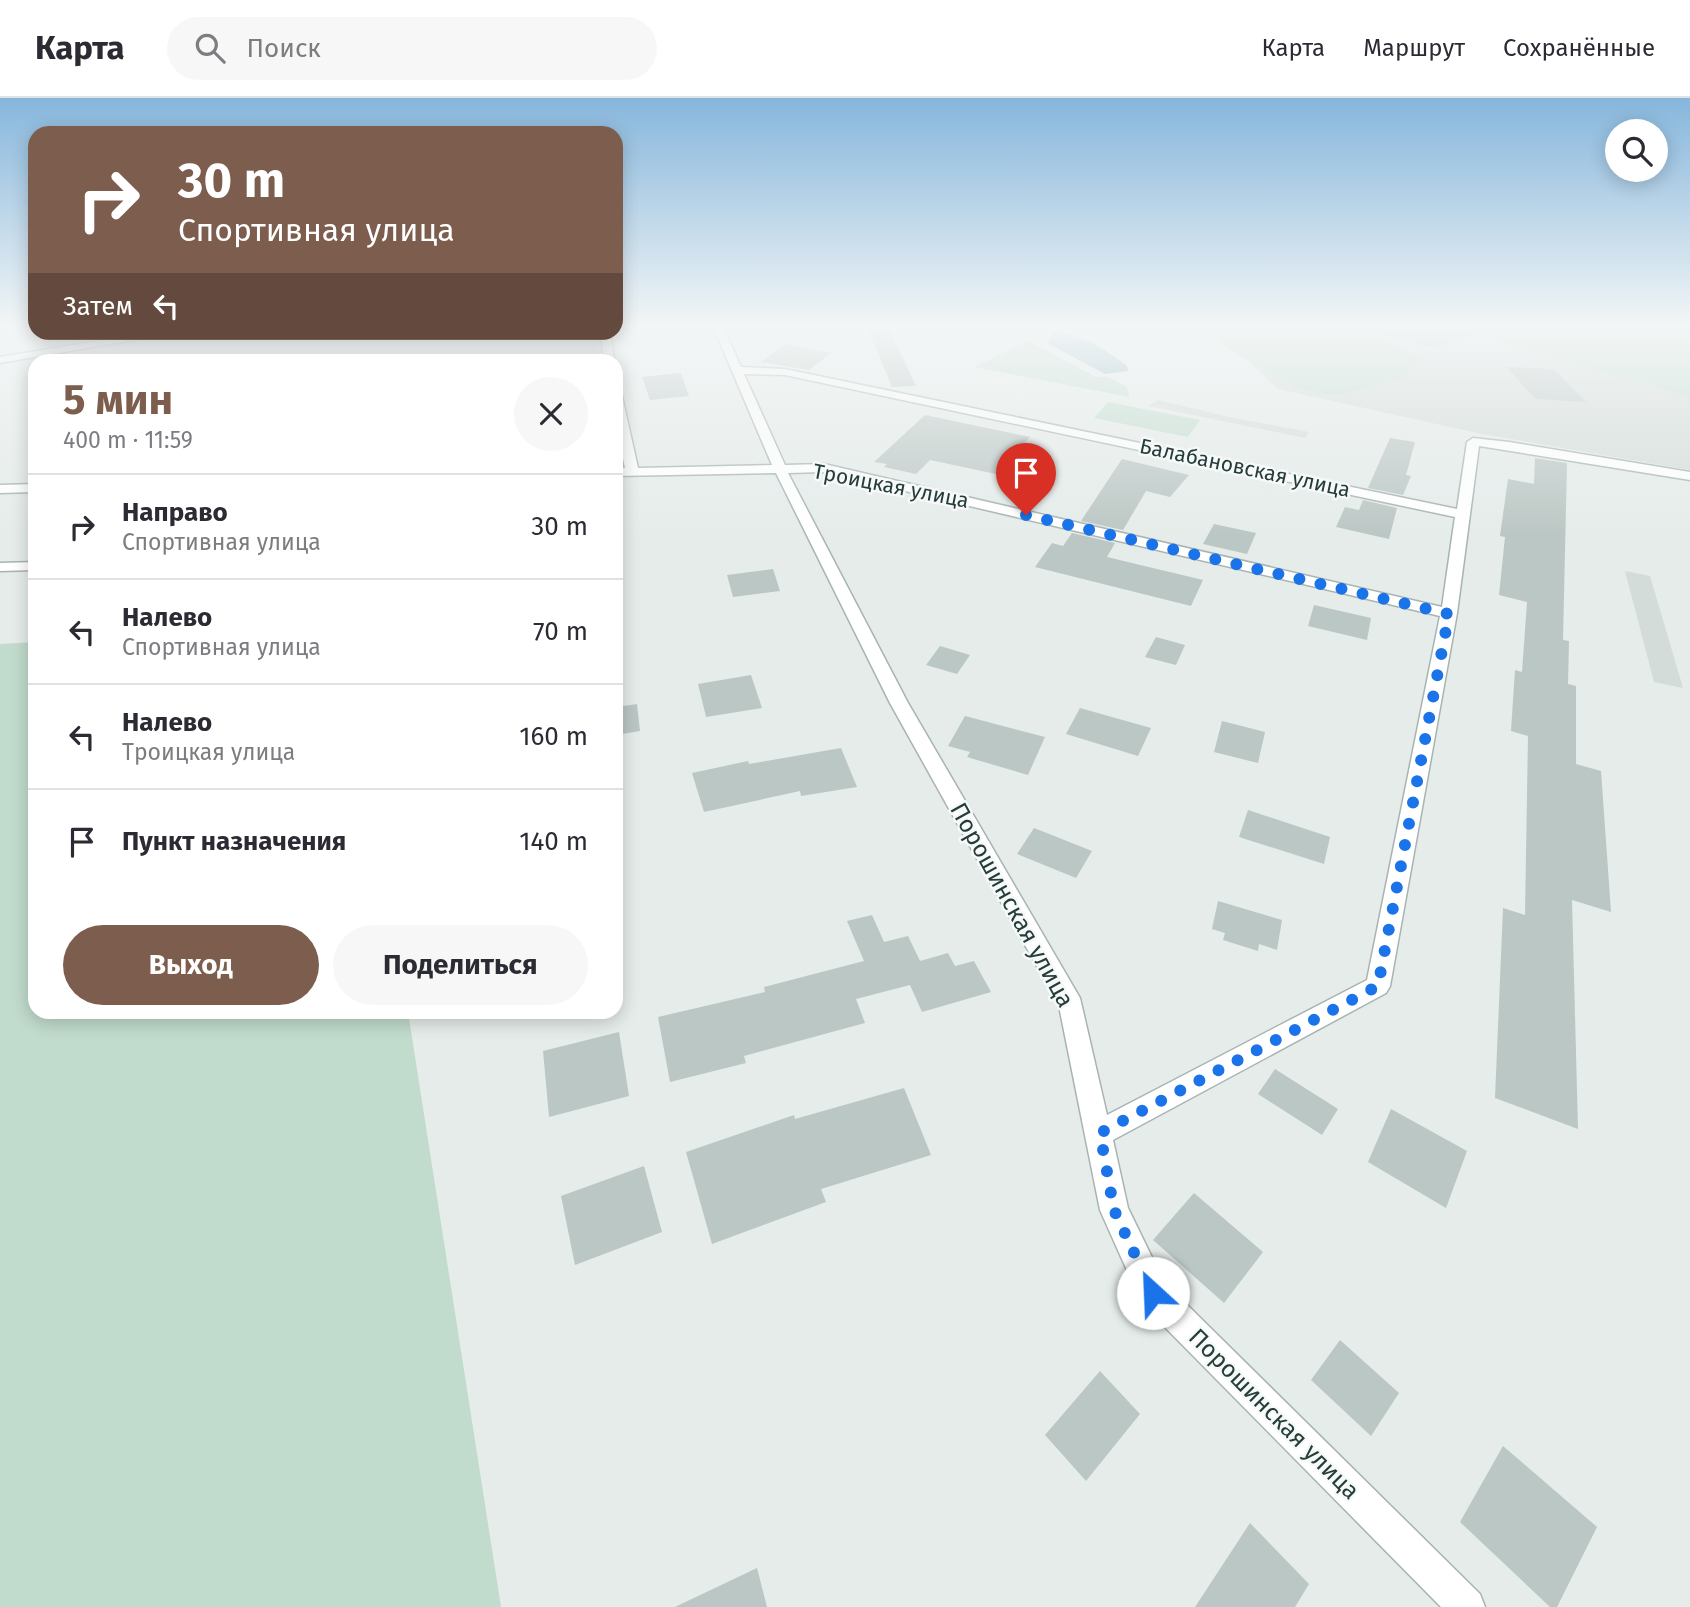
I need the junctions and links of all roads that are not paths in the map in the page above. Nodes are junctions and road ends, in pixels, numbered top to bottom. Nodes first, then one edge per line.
1 (746, 394) edge
2 (891, 394) edge
3 (623, 429) edge
4 (782, 469) junction
5 (632, 471) junction
6 (623, 472) edge
7 (1690, 476) edge
8 (28, 488) edge
9 (0, 489) edge
10 (1464, 515) junction
11 (28, 566) edge
12 (0, 568) edge
13 (1449, 614) junction
14 (1100, 1133) junction
15 (1467, 1607) edge

1 - 4 street, Порошинская улица
2 - 10 street, Балабановская улица
3 - 5 street
4 - 5 street, Троицкая улица
4 - 13 street, Троицкая улица
4 - 14 street, Порошинская улица
5 - 6 street, Троицкая улица
7 - 10 street
8 - 9 street
10 - 13 street
11 - 12 street
13 - 14 street
14 - 15 street, Порошинская улица

